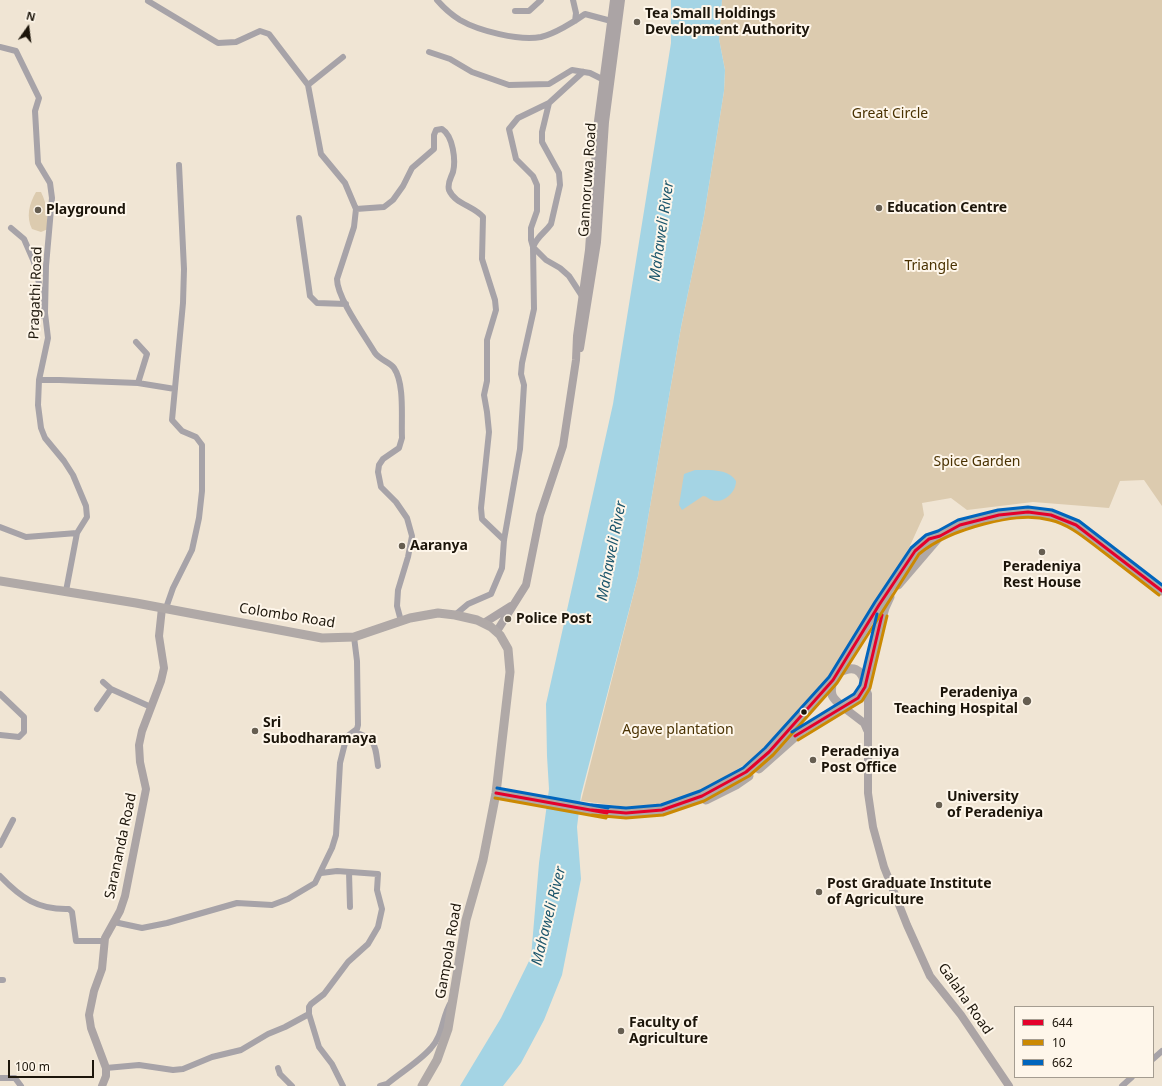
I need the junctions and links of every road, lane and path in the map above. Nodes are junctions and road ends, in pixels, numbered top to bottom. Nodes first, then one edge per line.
1 (437, 0) edge
2 (541, 0) edge
3 (573, 0) edge
4 (614, 0) edge
5 (621, 0) edge
6 (148, 1) edge
7 (515, 11) dead end
8 (575, 21) junction
9 (615, 22) junction
10 (0, 47) edge
11 (429, 52) dead end
12 (343, 57) dead end
13 (583, 72) junction
14 (604, 80) junction
15 (308, 84) junction
16 (549, 103) junction
17 (600, 146) junction
18 (179, 165) dead end
19 (356, 209) junction
20 (299, 218) dead end
21 (11, 228) dead end
22 (534, 247) junction
23 (582, 296) junction
24 (346, 304) junction
25 (136, 342) dead end
26 (47, 343) junction
27 (576, 360) junction
28 (39, 380) junction
29 (138, 383) junction
30 (175, 389) junction
31 (0, 527) edge
32 (77, 532) junction
33 (940, 536) junction
34 (504, 540) junction
35 (0, 581) edge
36 (66, 591) junction
37 (1162, 591) edge
38 (515, 603) junction
39 (164, 608) junction
40 (455, 615) junction
41 (401, 621) junction
42 (484, 623) junction
43 (497, 631) junction
44 (354, 637) junction
45 (836, 676) junction
46 (103, 682) dead end
47 (865, 687) junction
48 (111, 689) junction
49 (0, 694) edge
50 (151, 708) junction
51 (843, 708) junction
52 (97, 709) dead end
53 (353, 732) junction
54 (0, 735) edge
55 (869, 737) junction
56 (378, 766) dead end
57 (496, 793) junction
58 (592, 810) junction
59 (13, 820) dead end
60 (0, 846) edge
61 (349, 872) junction
62 (321, 873) junction
63 (0, 876) edge
64 (350, 908) dead end
65 (114, 922) junction
66 (104, 941) junction
67 (455, 996) junction
68 (309, 1014) junction
69 (1162, 1051) edge
70 (1154, 1058) edge
71 (106, 1068) junction
72 (278, 1068) dead end
73 (0, 1078) edge
74 (1131, 1078) edge
75 (21, 1086) edge
76 (102, 1086) edge
77 (292, 1086) edge
78 (343, 1086) edge
79 (380, 1086) edge
80 (422, 1086) edge
81 (1009, 1086) edge
82 (1122, 1086) edge

1 - 8 street
2 - 7 street
3 - 8 street
4 - 9 main road, Gannoruwa Road
5 - 9 main road, Gannoruwa Road
6 - 15 street
8 - 9 street
9 - 14 main road, Gannoruwa Road
9 - 17 main road, Gannoruwa Road
10 - 26 street, Pragathi Road
11 - 13 street
12 - 15 street
13 - 14 street
13 - 16 street
14 - 17 main road, Gannoruwa Road
15 - 19 street
16 - 22 street
16 - 22 street
17 - 23 main road, Gannoruwa Road
17 - 27 main road, Gannoruwa Road
18 - 30 street
19 - 24 street
19 - 34 street
20 - 24 street
21 - 26 street
22 - 23 street
22 - 34 street
23 - 27 main road, Gannoruwa Road
24 - 41 street
25 - 29 street
26 - 28 street, Pragathi Road
27 - 38 main road, Gannoruwa Road
28 - 29 street
28 - 32 street, Pragathi Road
29 - 30 street
30 - 39 street
31 - 32 street
32 - 36 street, Pragathi Road
33 - 37 highway
33 - 45 highway
33 - 47 highway
34 - 40 street
35 - 36 highway, Colombo Road
36 - 39 highway, Colombo Road
38 - 42 main road, Gannoruwa Road
38 - 43 main road, Gannoruwa Road
39 - 44 highway, Colombo Road
39 - 50 main road, Sarananda Road
40 - 41 highway, Colombo Road
40 - 42 highway, Colombo Road
41 - 44 highway, Colombo Road
42 - 43 highway, Colombo Road
43 - 57 highway, Colombo Road
44 - 53 street
45 - 47 highway
45 - 51 highway
45 - 58 highway
46 - 48 street
47 - 51 highway
47 - 55 main road, Galaha Road
48 - 50 street
48 - 52 street
49 - 54 street
50 - 65 main road, Sarananda Road
51 - 55 main road, Galaha Road
51 - 58 highway
53 - 56 street
53 - 62 street
55 - 81 main road, Galaha Road
57 - 58 highway
57 - 67 highway, Gampola Road
59 - 60 street
61 - 62 street
61 - 64 street
61 - 68 street
62 - 65 street
63 - 66 street
65 - 66 main road, Sarananda Road
66 - 71 main road, Sarananda Road
67 - 79 street
67 - 80 highway, Gampola Road
68 - 71 street
68 - 78 street
69 - 70 street
71 - 76 main road
72 - 77 street
73 - 75 street
74 - 82 street

